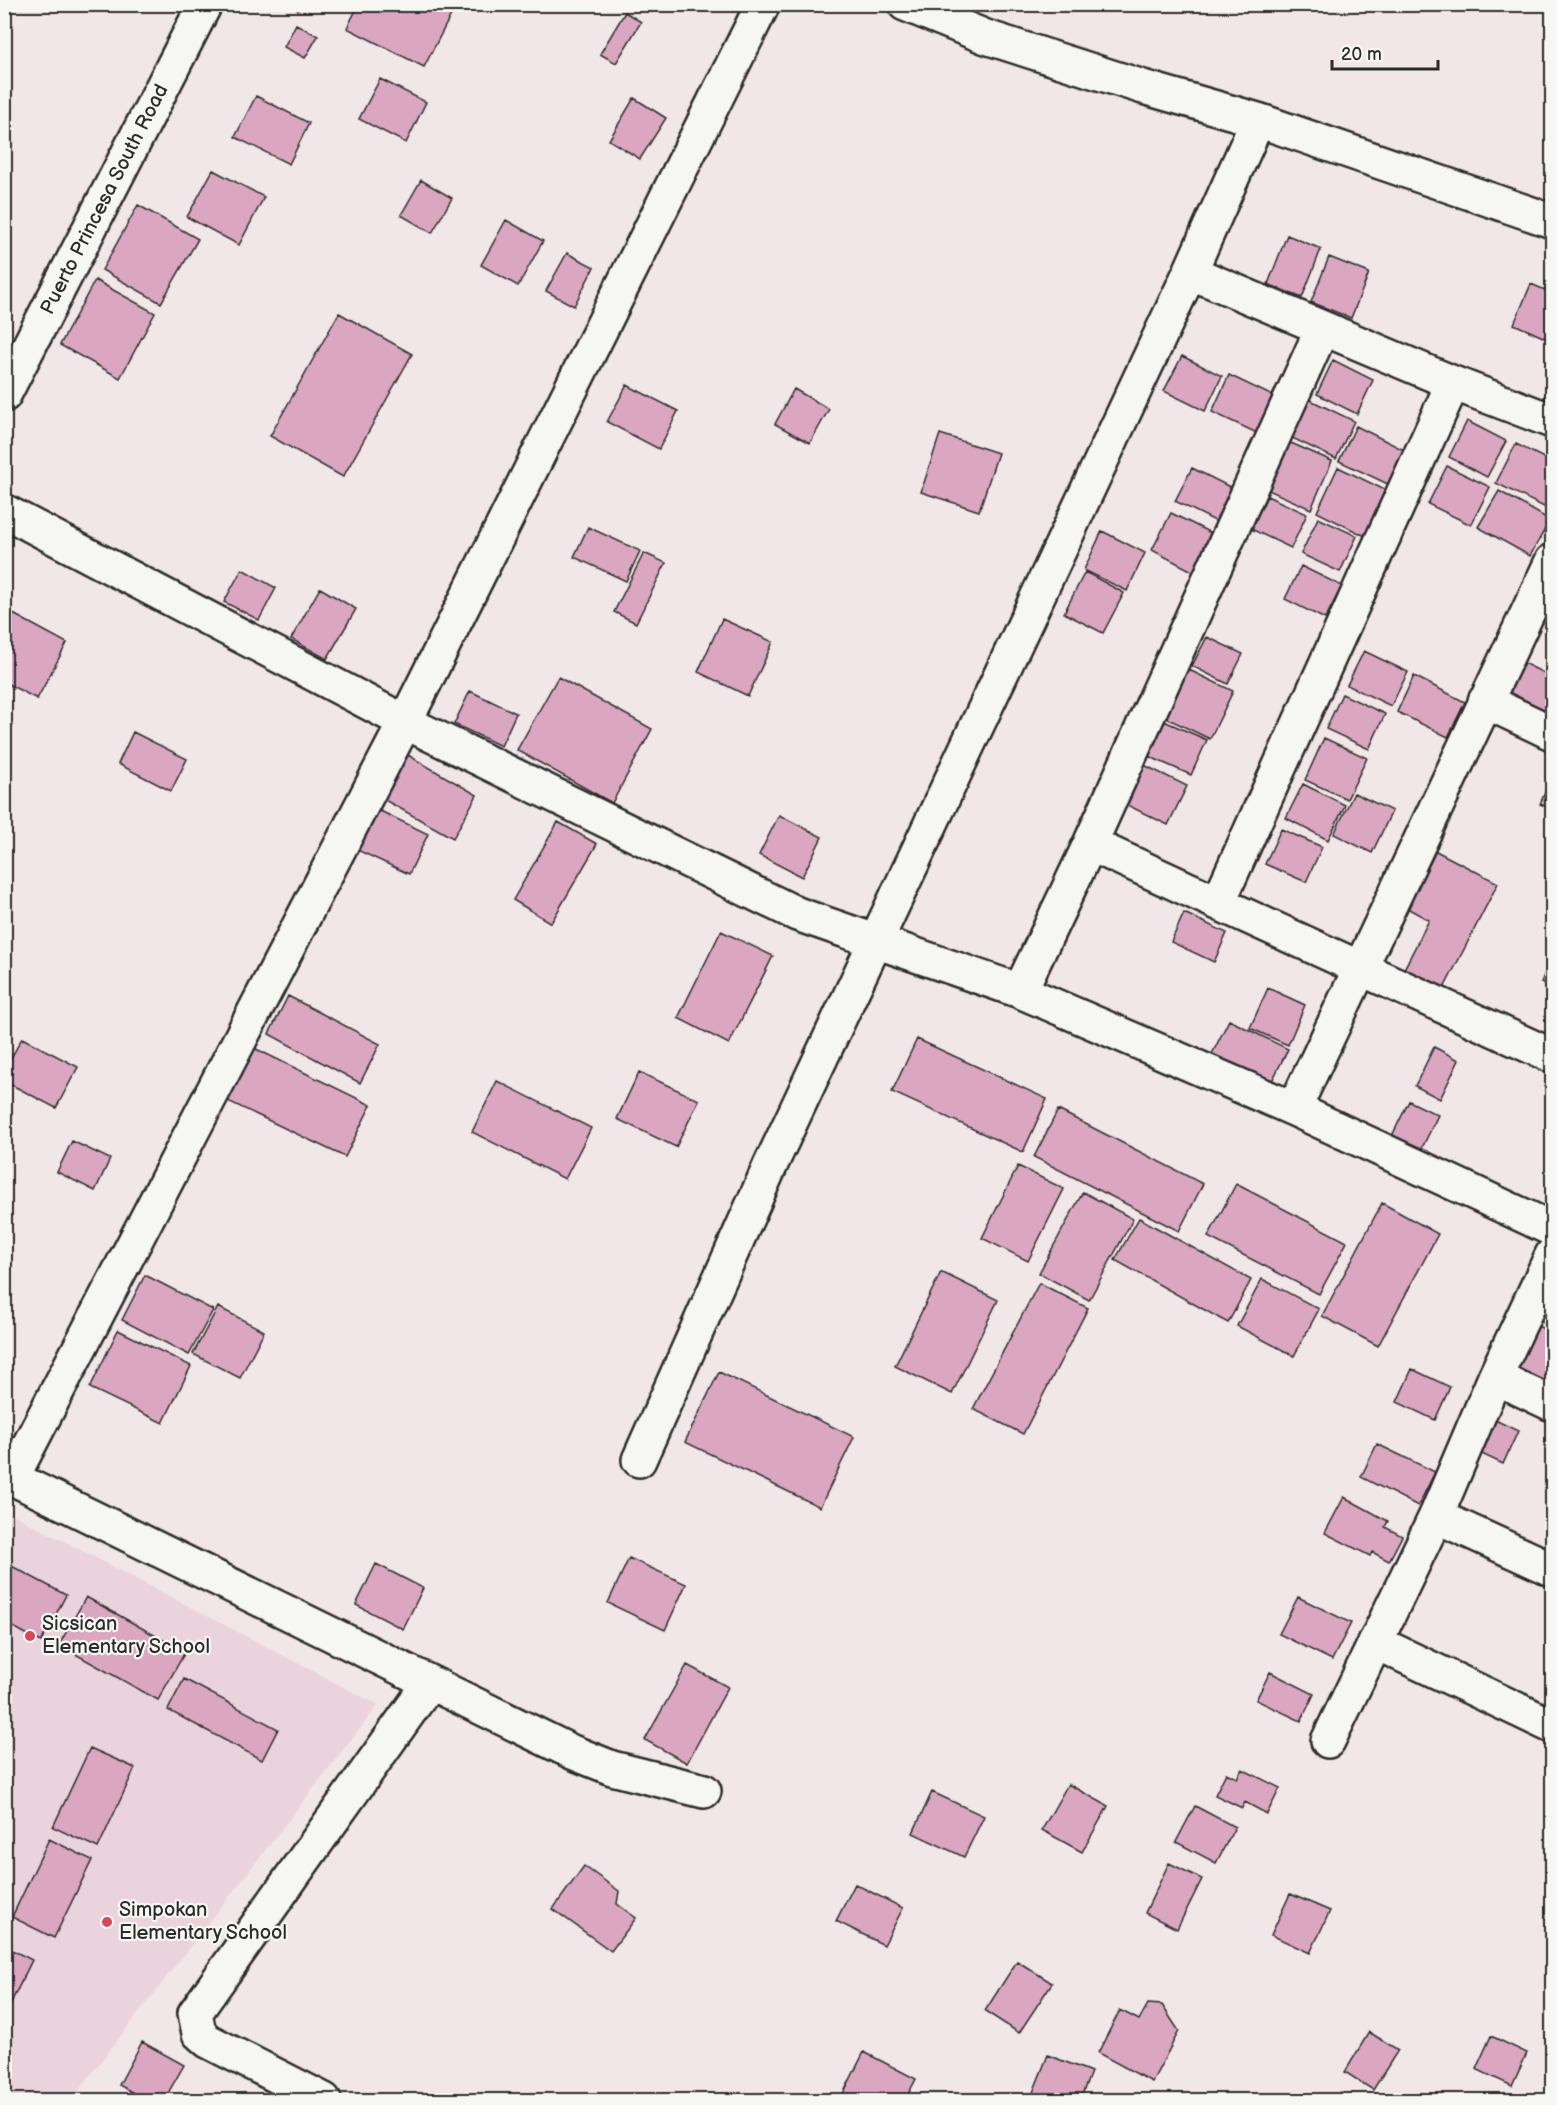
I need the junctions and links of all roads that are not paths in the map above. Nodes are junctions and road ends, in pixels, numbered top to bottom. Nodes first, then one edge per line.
1 (205, 4) edge
2 (763, 4) edge
3 (904, 4) edge
4 (1258, 120) junction
5 (1552, 222) edge
6 (1190, 272) junction
7 (1322, 329) junction
8 (1453, 383) junction
9 (4, 395) edge
10 (1552, 421) edge
11 (4, 511) edge
12 (1551, 570) edge
13 (1485, 701) junction
14 (405, 722) junction
15 (1552, 733) edge
16 (1090, 844) junction
17 (1218, 903) junction
18 (877, 941) junction
19 (1360, 967) junction
20 (1020, 991) junction
21 (1552, 1056) edge
22 (1294, 1109) junction
23 (1552, 1229) edge
24 (1552, 1256) edge
25 (1495, 1377) junction
26 (1552, 1404) edge
27 (639, 1460) dead end
28 (8, 1476) edge
29 (1436, 1516) junction
30 (1552, 1569) edge
31 (1374, 1642) junction
32 (429, 1684) junction
33 (1552, 1726) edge
34 (1328, 1741) dead end
35 (704, 1791) dead end
36 (324, 2100) edge

1 - 9 street, Puerto Princesa South Road
2 - 14 street
3 - 4 street
4 - 5 street
4 - 6 street
6 - 7 street
6 - 18 street
7 - 8 street
7 - 16 street
8 - 10 street
8 - 17 street
11 - 14 street
12 - 13 street
13 - 15 street
13 - 19 street
14 - 18 street
14 - 28 street
16 - 17 street
16 - 20 street
17 - 19 street
18 - 20 street
18 - 27 street
19 - 21 street
19 - 22 street
20 - 22 street
22 - 23 street
24 - 25 street
25 - 26 street
25 - 29 street
28 - 32 street
29 - 30 street
29 - 31 street
31 - 33 street
31 - 34 street
32 - 35 street
32 - 36 street

